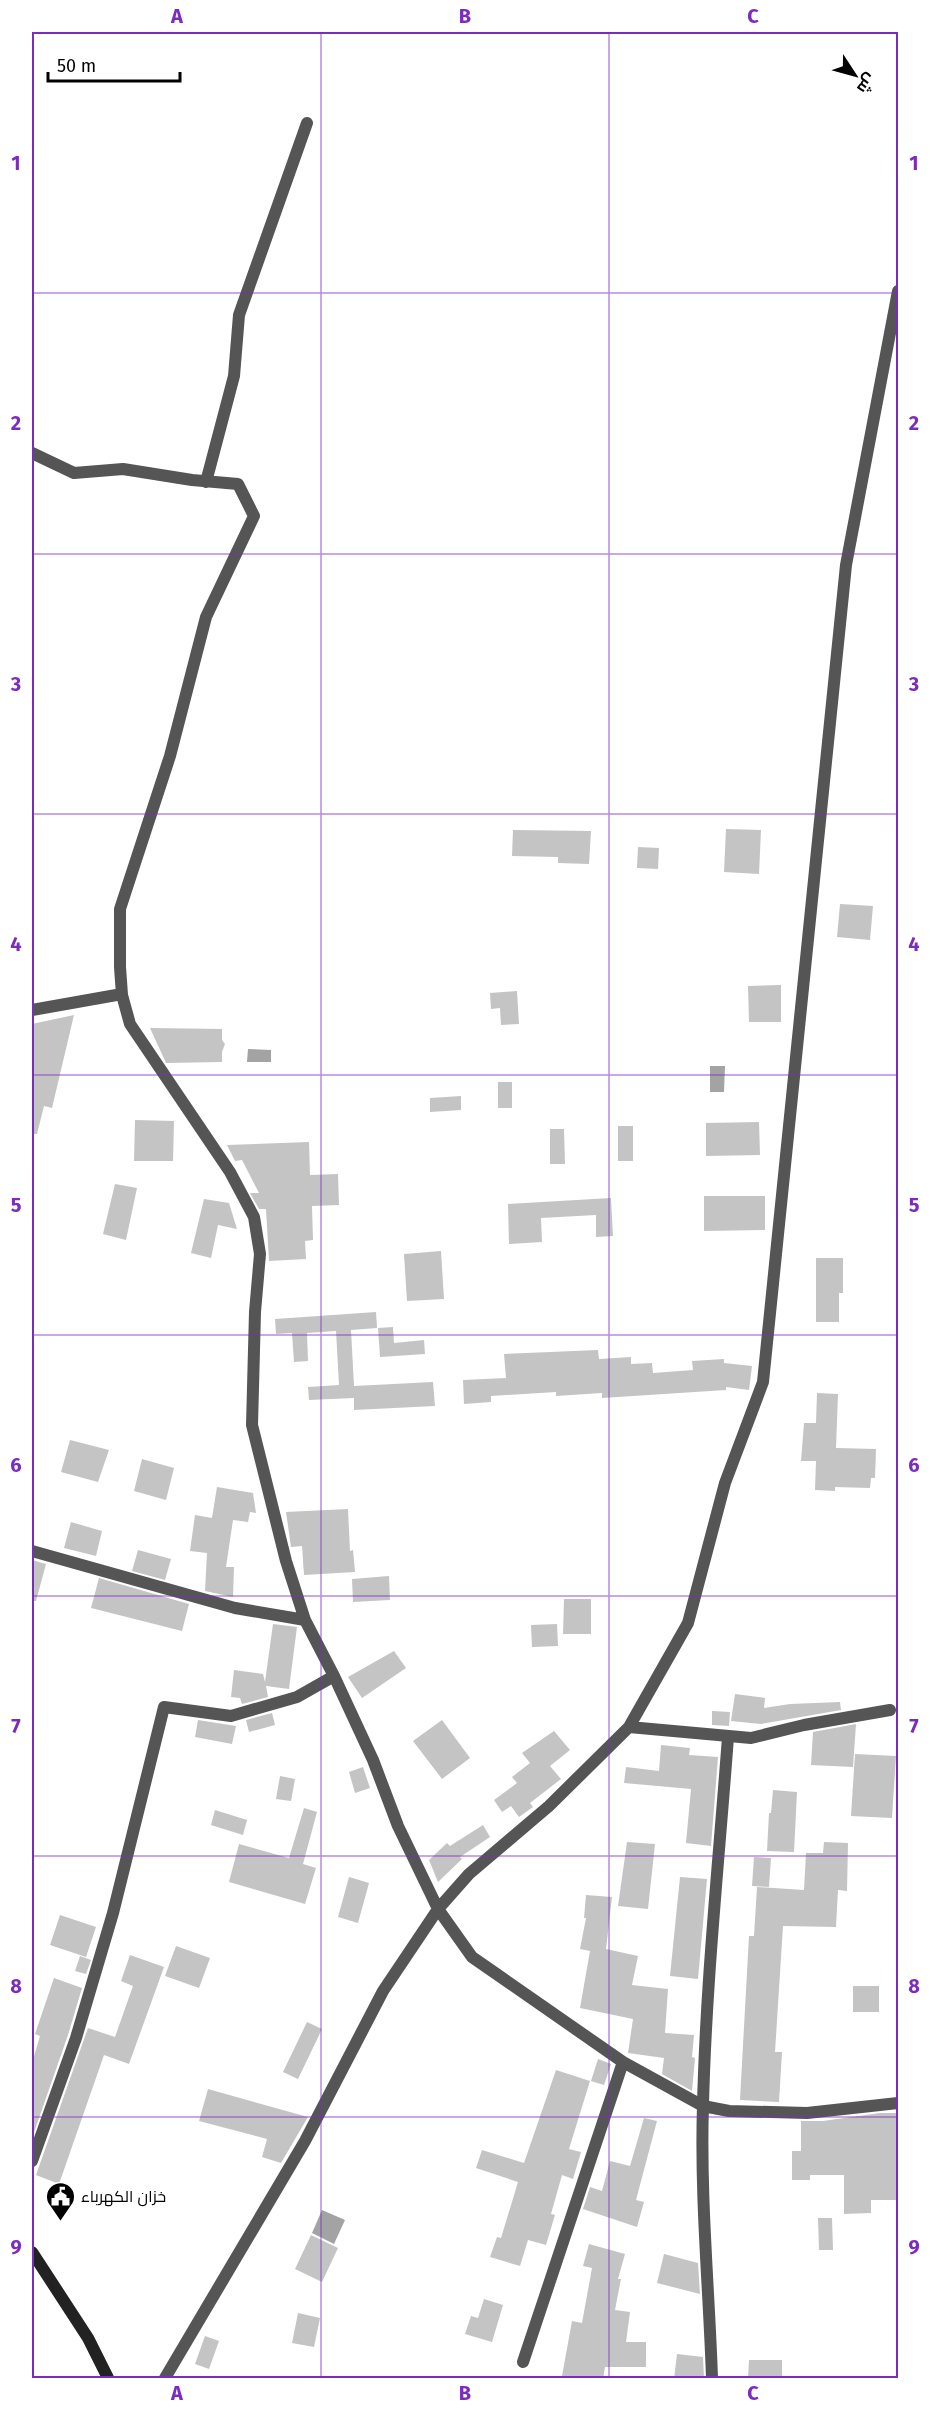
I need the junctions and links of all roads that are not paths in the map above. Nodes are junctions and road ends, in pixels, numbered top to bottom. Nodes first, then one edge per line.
1 (307, 123) dead end
2 (898, 291) edge
3 (32, 453) edge
4 (206, 482) junction
5 (122, 994) junction
6 (32, 1010) edge
7 (32, 1551) edge
8 (305, 1620) junction
9 (334, 1677) junction
10 (890, 1710) dead end
11 (629, 1727) junction
12 (728, 1737) junction
13 (438, 1909) junction
14 (623, 2062) junction
15 (898, 2103) edge
16 (703, 2106) junction
17 (32, 2161) edge
18 (32, 2252) edge
19 (36, 2269) edge
20 (523, 2362) dead end
21 (108, 2379) edge
22 (165, 2379) edge
23 (712, 2379) edge

1 - 4 street
2 - 11 street
3 - 4 street
4 - 5 street
5 - 6 street
5 - 8 street
7 - 8 street
8 - 9 street
9 - 13 street
9 - 17 street
10 - 12 street
11 - 12 street
11 - 13 street
12 - 16 street
13 - 14 street
13 - 22 street
14 - 16 street
14 - 20 street
15 - 16 street
16 - 23 street
18 - 19 main road
19 - 21 main road

